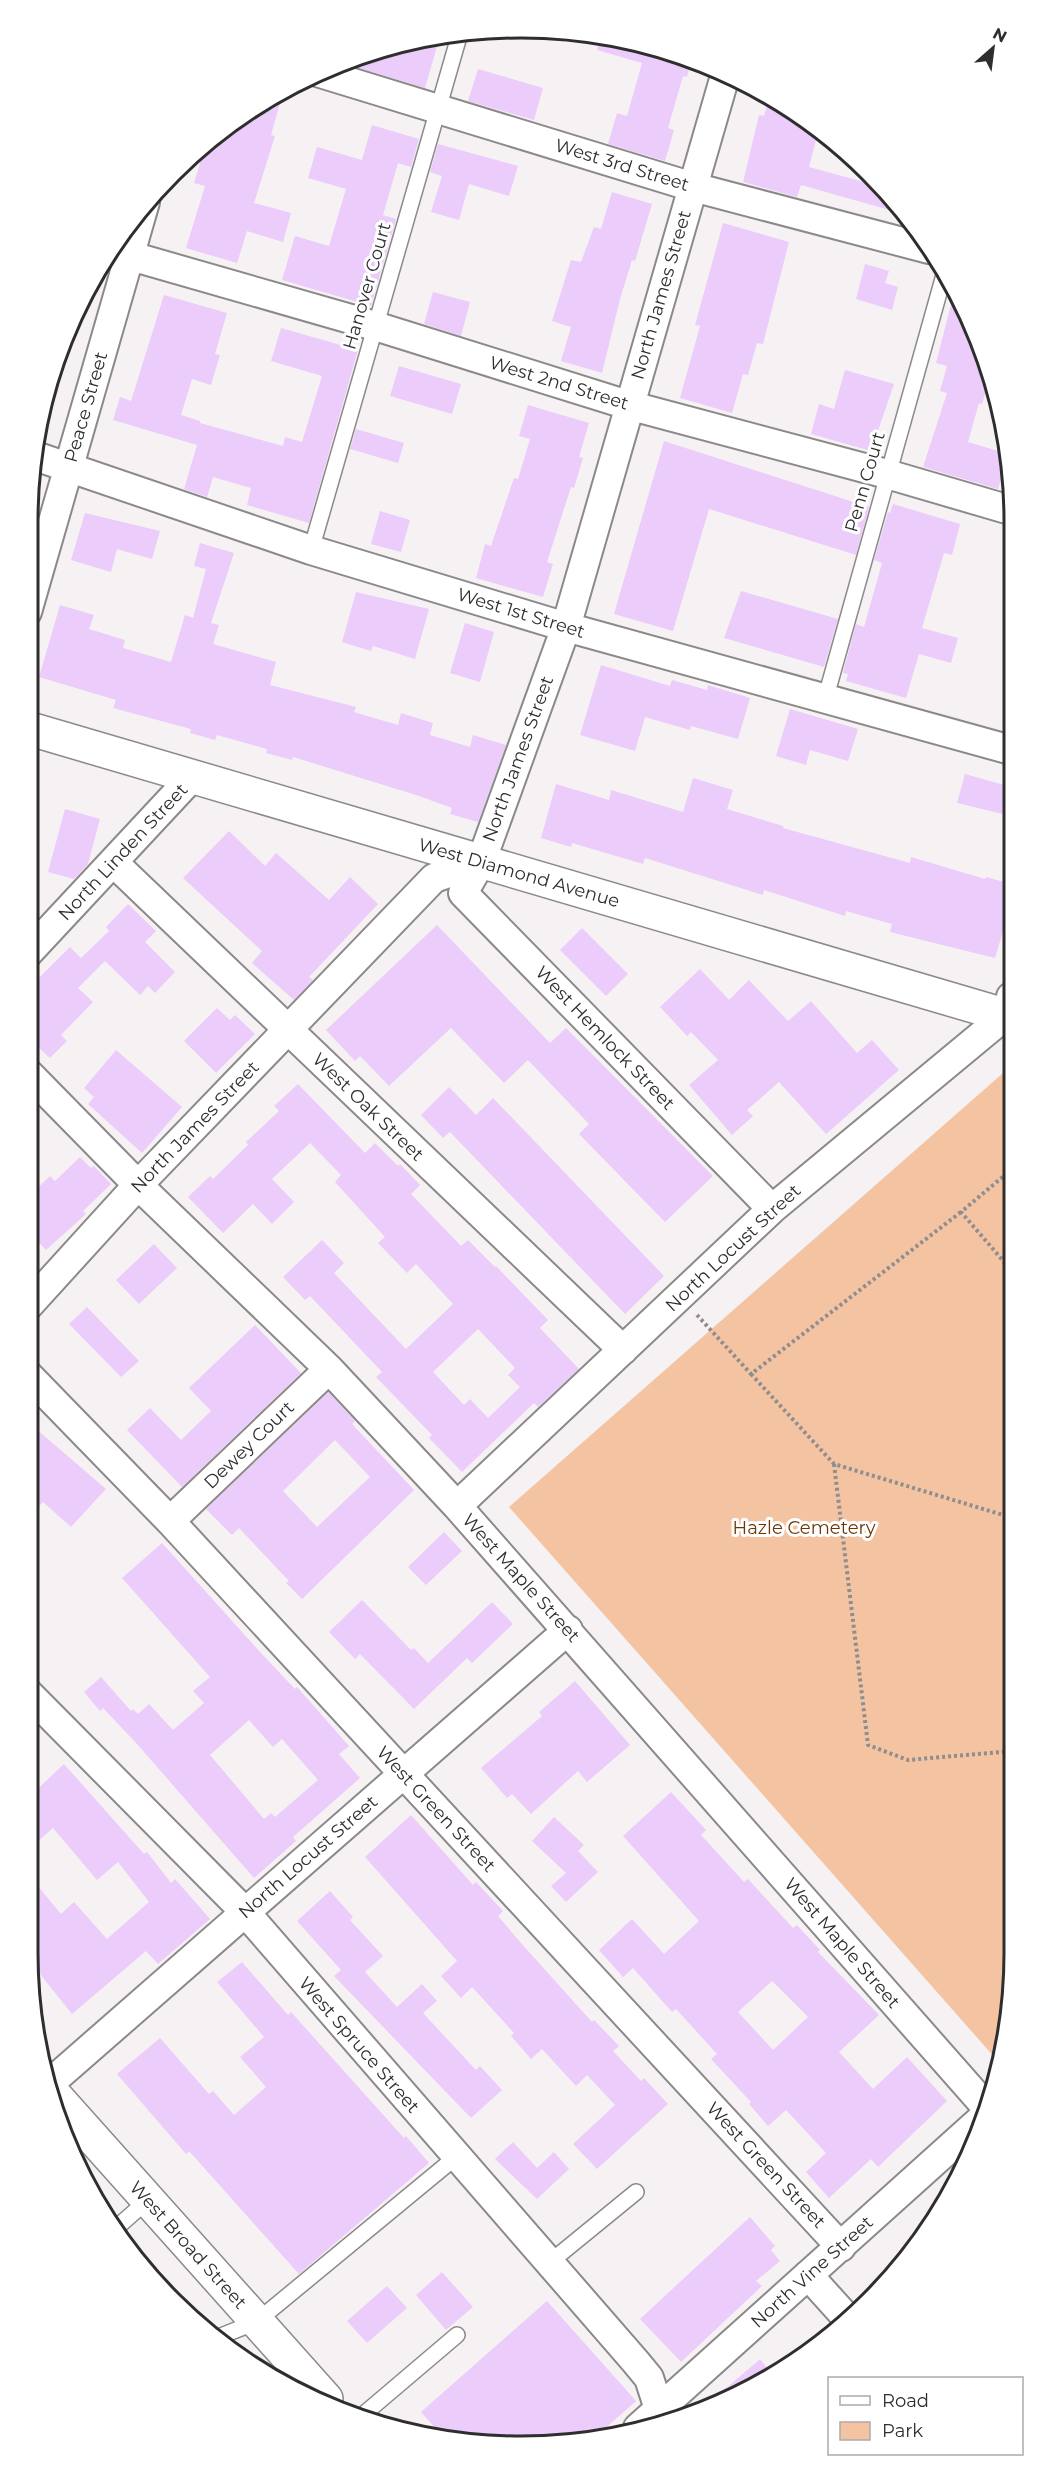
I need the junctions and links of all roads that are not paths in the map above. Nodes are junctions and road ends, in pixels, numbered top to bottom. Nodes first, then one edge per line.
1 (456, 42) edge
2 (331, 76) edge
3 (723, 82) edge
4 (438, 107) junction
5 (693, 187) junction
6 (918, 246) edge
7 (120, 253) edge
8 (942, 284) edge
9 (375, 326) junction
10 (628, 405) junction
11 (42, 458) edge
12 (69, 466) junction
13 (887, 474) junction
14 (1003, 508) edge
15 (311, 549) junction
16 (38, 574) edge
17 (566, 627) junction
18 (825, 700) junction
19 (38, 731) edge
20 (1004, 748) edge
21 (193, 776) junction
22 (114, 862) junction
23 (481, 862) junction
24 (38, 942) edge
25 (1004, 1008) edge
26 (1004, 1015) edge
27 (288, 1030) junction
28 (38, 1083) edge
29 (138, 1185) junction
30 (772, 1209) junction
31 (38, 1295) edge
32 (623, 1350) junction
33 (329, 1369) junction
34 (38, 1385) edge
35 (457, 1506) junction
36 (170, 1521) junction
37 (568, 1630) junction
38 (38, 1703) edge
39 (403, 1773) junction
40 (245, 1912) junction
41 (54, 2079) edge
42 (980, 2100) edge
43 (61, 2103) edge
44 (962, 2147) edge
45 (456, 2157) junction
46 (636, 2192) dead end
47 (148, 2200) junction
48 (121, 2224) edge
49 (841, 2247) junction
50 (549, 2263) junction
51 (808, 2275) junction
52 (842, 2313) edge
53 (256, 2322) junction
54 (224, 2335) edge
55 (457, 2335) dead end
56 (319, 2391) edge
57 (368, 2411) edge
58 (663, 2414) edge

1 - 4 lane, Hanover Court
2 - 4 street, West 3rd Street
3 - 5 street, North James Street
4 - 5 street, West 3rd Street
4 - 9 lane, Hanover Court
5 - 6 street, West 3rd Street
5 - 10 street, North James Street
7 - 9 street, West 2nd Street
7 - 12 street, Peace Street
8 - 13 lane, Penn Court
9 - 10 street, West 2nd Street
9 - 15 lane, Hanover Court
10 - 13 street, West 2nd Street
10 - 17 street, North James Street
11 - 12 street, West 1st Street
12 - 15 street, West 1st Street
12 - 16 street, Peace Street
13 - 14 street, West 2nd Street
13 - 18 lane, Penn Court
15 - 17 street, West 1st Street
17 - 18 street, West 1st Street
17 - 23 street, North James Street
18 - 20 street, West 1st Street
19 - 21 main road, West Diamond Avenue
21 - 22 street, North Linden Street
21 - 23 main road, West Diamond Avenue
22 - 24 street, North Linden Street
22 - 27 street, West Oak Street
23 - 25 main road, West Diamond Avenue
23 - 27 street, North James Street
23 - 30 street, West Hemlock Street
26 - 30 street, North Locust Street
27 - 29 street, North James Street
27 - 32 street, West Oak Street
28 - 29 street, West Maple Street
29 - 31 street, North James Street
29 - 33 street, West Maple Street
30 - 32 street, North Locust Street
32 - 35 street, North Locust Street
33 - 35 street, West Maple Street
33 - 36 street, Dewey Court
34 - 36 street, West Green Street
35 - 37 street, West Maple Street
36 - 39 street, West Green Street
37 - 39 street, North Locust Street
37 - 42 street, West Maple Street
38 - 40 street, West Spruce Street
39 - 40 street, North Locust Street
39 - 49 street, West Green Street
40 - 41 street, North Locust Street
40 - 45 street, West Spruce Street
43 - 47 main road, West Broad Street
44 - 49 street, North Vine Street
45 - 50 street, West Spruce Street
45 - 53 lane
46 - 50 lane
47 - 48 lane
47 - 53 main road, West Broad Street
49 - 51 street, North Vine Street
50 - 58 street, West Spruce Street
51 - 52 street
51 - 58 street, North Vine Street
53 - 54 lane
53 - 56 main road, West Broad Street
55 - 57 lane

